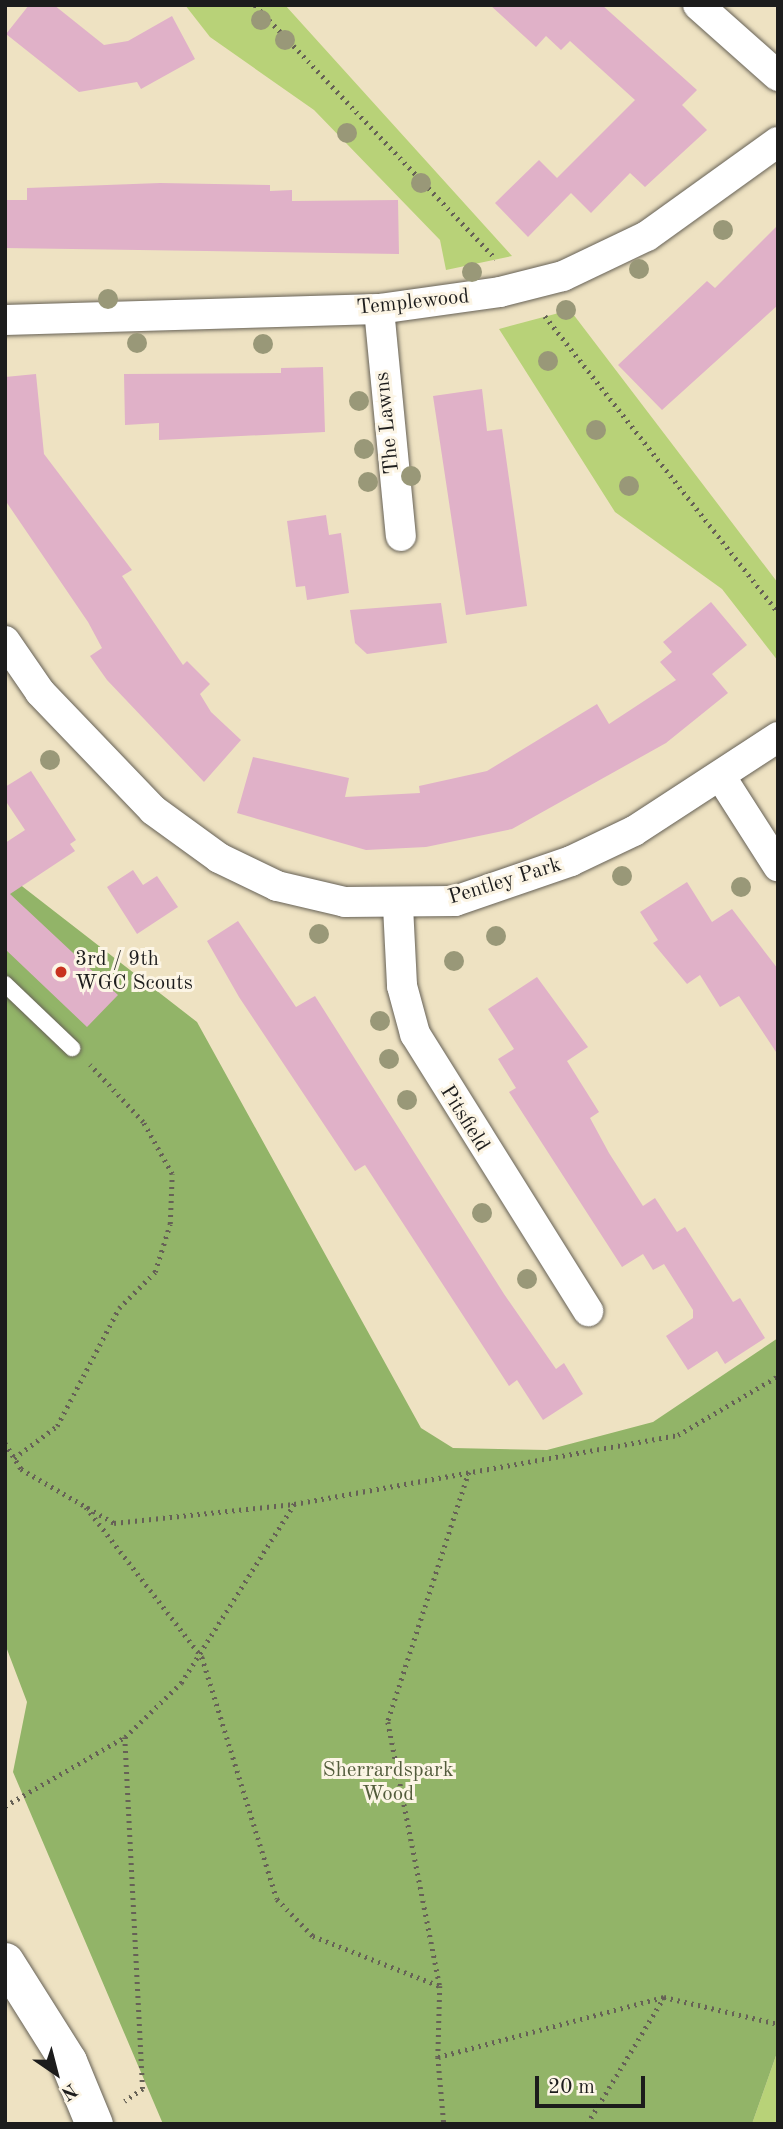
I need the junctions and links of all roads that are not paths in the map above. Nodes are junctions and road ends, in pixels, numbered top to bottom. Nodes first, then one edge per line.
1 (698, 5) edge
2 (778, 76) edge
3 (778, 142) edge
4 (379, 309) junction
5 (5, 320) edge
6 (401, 536) dead end
7 (5, 641) edge
8 (778, 737) edge
9 (721, 777) junction
10 (778, 866) edge
11 (397, 906) junction
12 (5, 984) edge
13 (72, 1048) road end
14 (588, 1311) dead end
15 (5, 1961) edge
16 (93, 2120) edge

1 - 2 street
3 - 4 street, Templewood
4 - 5 street, Templewood
4 - 6 street, The Lawns
7 - 11 street, Pentley Park
8 - 9 street, Pentley Park
9 - 10 street
9 - 11 street, Pentley Park
11 - 14 street, Pitsfield
12 - 13 lane
15 - 16 street

